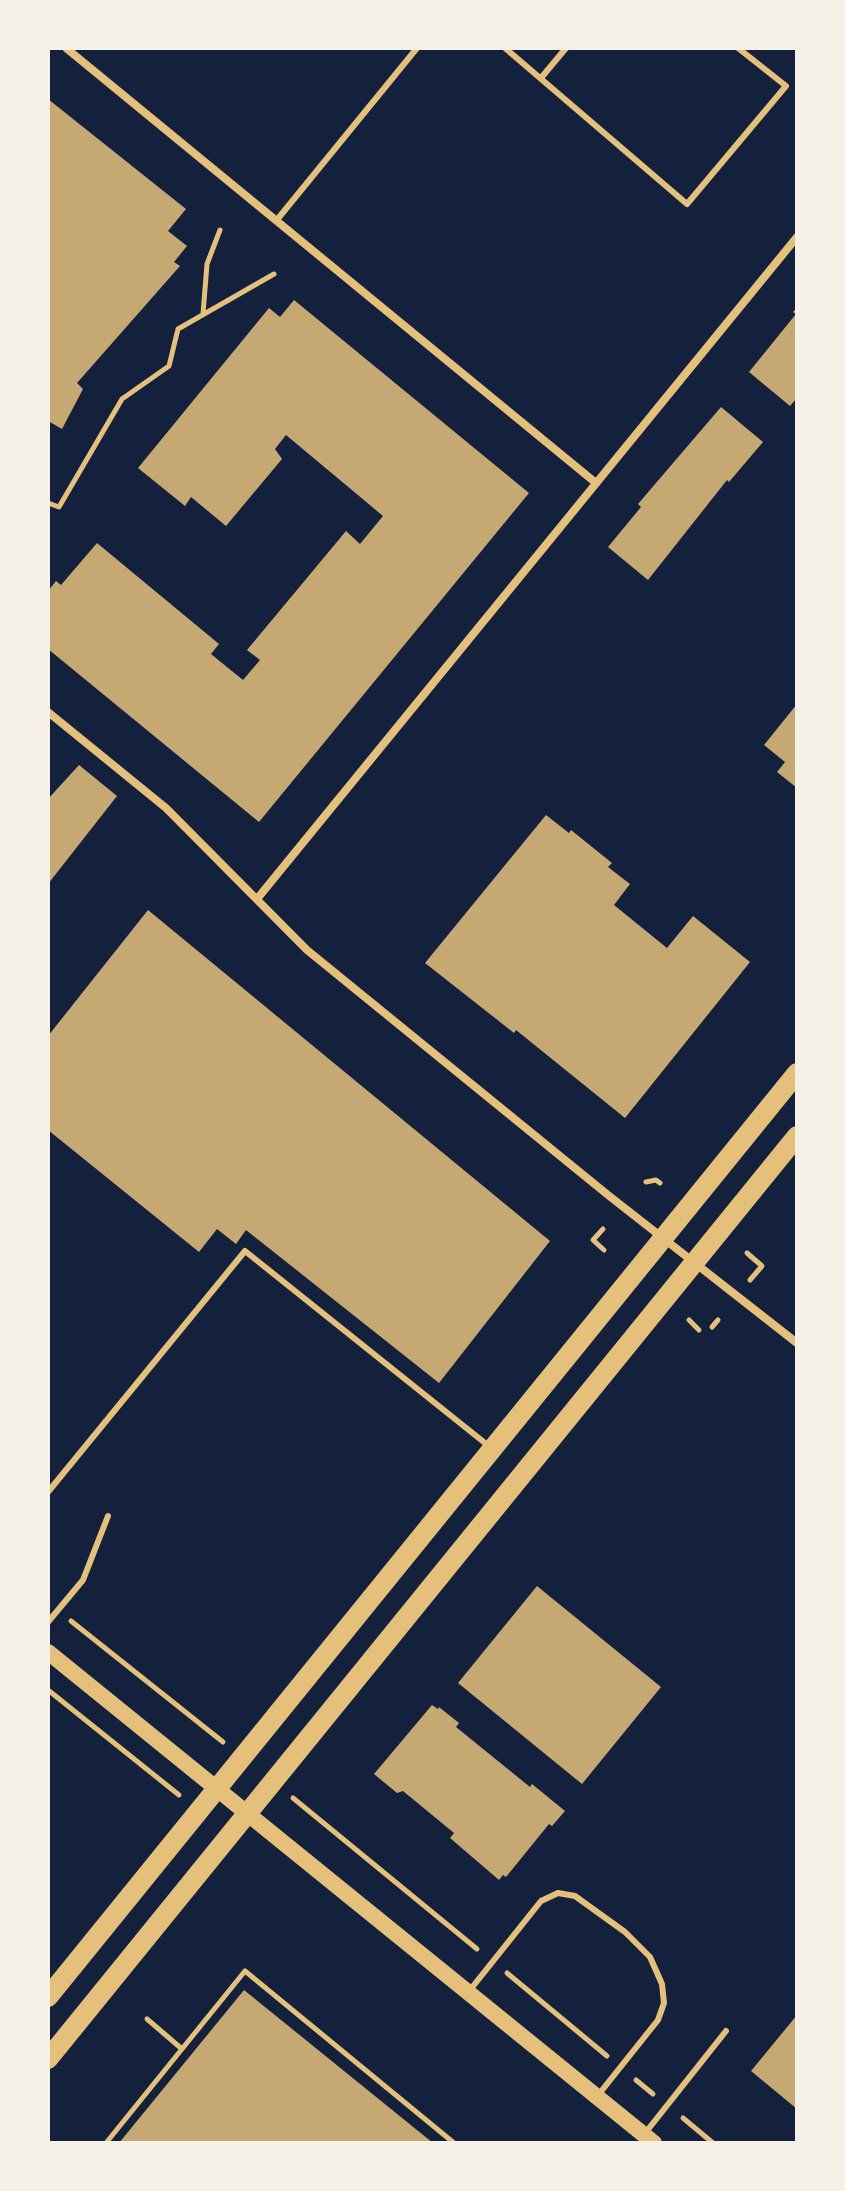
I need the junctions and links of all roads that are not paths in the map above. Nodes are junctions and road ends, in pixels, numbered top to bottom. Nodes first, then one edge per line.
1 (66, 48) edge
2 (417, 48) edge
3 (505, 48) edge
4 (566, 48) edge
5 (738, 48) edge
6 (541, 78) junction
7 (276, 221) junction
8 (797, 237) edge
9 (596, 483) junction
10 (48, 712) edge
11 (257, 899) junction
12 (797, 1073) edge
13 (797, 1136) edge
14 (663, 1237) junction
15 (695, 1262) junction
16 (797, 1343) edge
17 (491, 1448) junction
18 (48, 1492) edge
19 (108, 1516) dead end
20 (48, 1622) edge
21 (48, 1652) edge
22 (215, 1788) junction
23 (247, 1813) junction
24 (468, 1993) junction
25 (48, 1997) edge
26 (726, 2031) dead end
27 (48, 2059) edge
28 (597, 2097) junction
29 (649, 2139) edge

1 - 7 street
2 - 7 lane
3 - 6 lane
4 - 6 lane
5 - 6 lane
7 - 9 street
8 - 9 street
9 - 11 street
10 - 11 street
11 - 14 street
12 - 14 main road
13 - 15 main road
14 - 15 street
14 - 17 main road
15 - 16 street
15 - 23 main road
17 - 18 lane
17 - 22 main road
19 - 20 lane
21 - 22 main road
22 - 23 main road
22 - 25 main road
23 - 24 main road
23 - 27 main road
24 - 28 main road
24 - 28 lane
26 - 29 lane
28 - 29 main road

